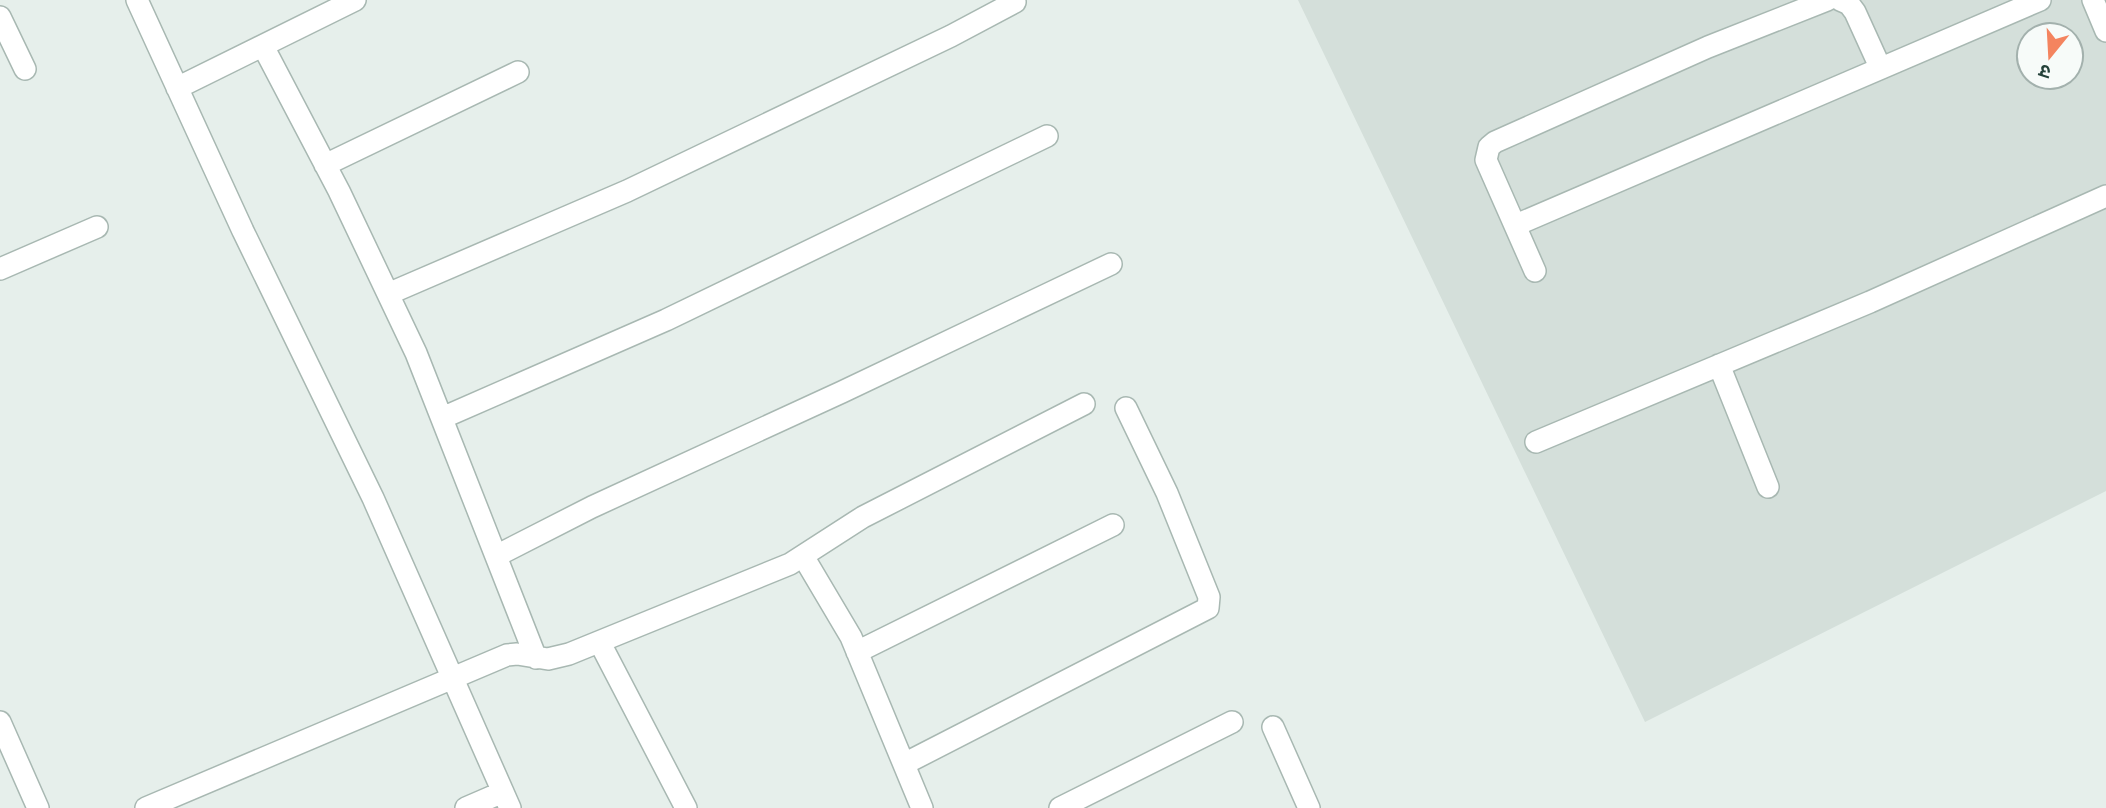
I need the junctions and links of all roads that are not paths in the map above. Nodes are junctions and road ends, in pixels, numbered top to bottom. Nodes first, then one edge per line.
1 (137, 0) edge
2 (1827, 0) edge
3 (1839, 0) edge
4 (2040, 0) edge
5 (2093, 0) edge
6 (1015, 2) dead end
7 (342, 3) edge
8 (1, 21) edge
9 (2106, 31) edge
10 (263, 46) junction
11 (1880, 67) junction
12 (25, 69) dead end
13 (518, 72) dead end
14 (177, 88) junction
15 (1047, 136) dead end
16 (325, 164) junction
17 (2106, 196) edge
18 (1516, 225) junction
19 (97, 227) dead end
20 (1111, 264) dead end
21 (0, 269) edge
22 (1535, 271) dead end
23 (388, 294) junction
24 (1719, 365) junction
25 (1084, 404) dead end
26 (1126, 408) dead end
27 (442, 418) junction
28 (1536, 442) dead end
29 (1768, 487) dead end
30 (1113, 525) dead end
31 (496, 556) junction
32 (803, 556) junction
33 (600, 643) junction
34 (857, 652) junction
35 (536, 658) junction
36 (453, 680) junction
37 (0, 722) edge
38 (1232, 722) dead end
39 (1273, 727) dead end
40 (904, 764) junction
41 (506, 800) edge
42 (38, 808) edge
43 (146, 808) edge
44 (466, 808) edge
45 (686, 808) edge
46 (922, 808) edge
47 (1060, 808) edge
48 (1309, 808) edge

1 - 14 street
2 - 18 street
3 - 11 street
4 - 11 street
5 - 9 street
6 - 23 street
7 - 10 street
8 - 12 street
10 - 14 street
10 - 16 street
11 - 18 street
13 - 16 street
14 - 36 street
15 - 27 street
16 - 23 street
17 - 24 street
18 - 22 street
19 - 21 street
20 - 31 street
23 - 27 street
24 - 28 street
24 - 29 street
25 - 32 street
26 - 40 street
27 - 31 street
30 - 34 street
31 - 35 street
32 - 33 street
32 - 34 street
33 - 35 street
33 - 45 street
34 - 40 street
35 - 36 street
36 - 41 street
36 - 43 street
37 - 42 street
38 - 47 street
39 - 48 street
40 - 46 street
41 - 44 street

